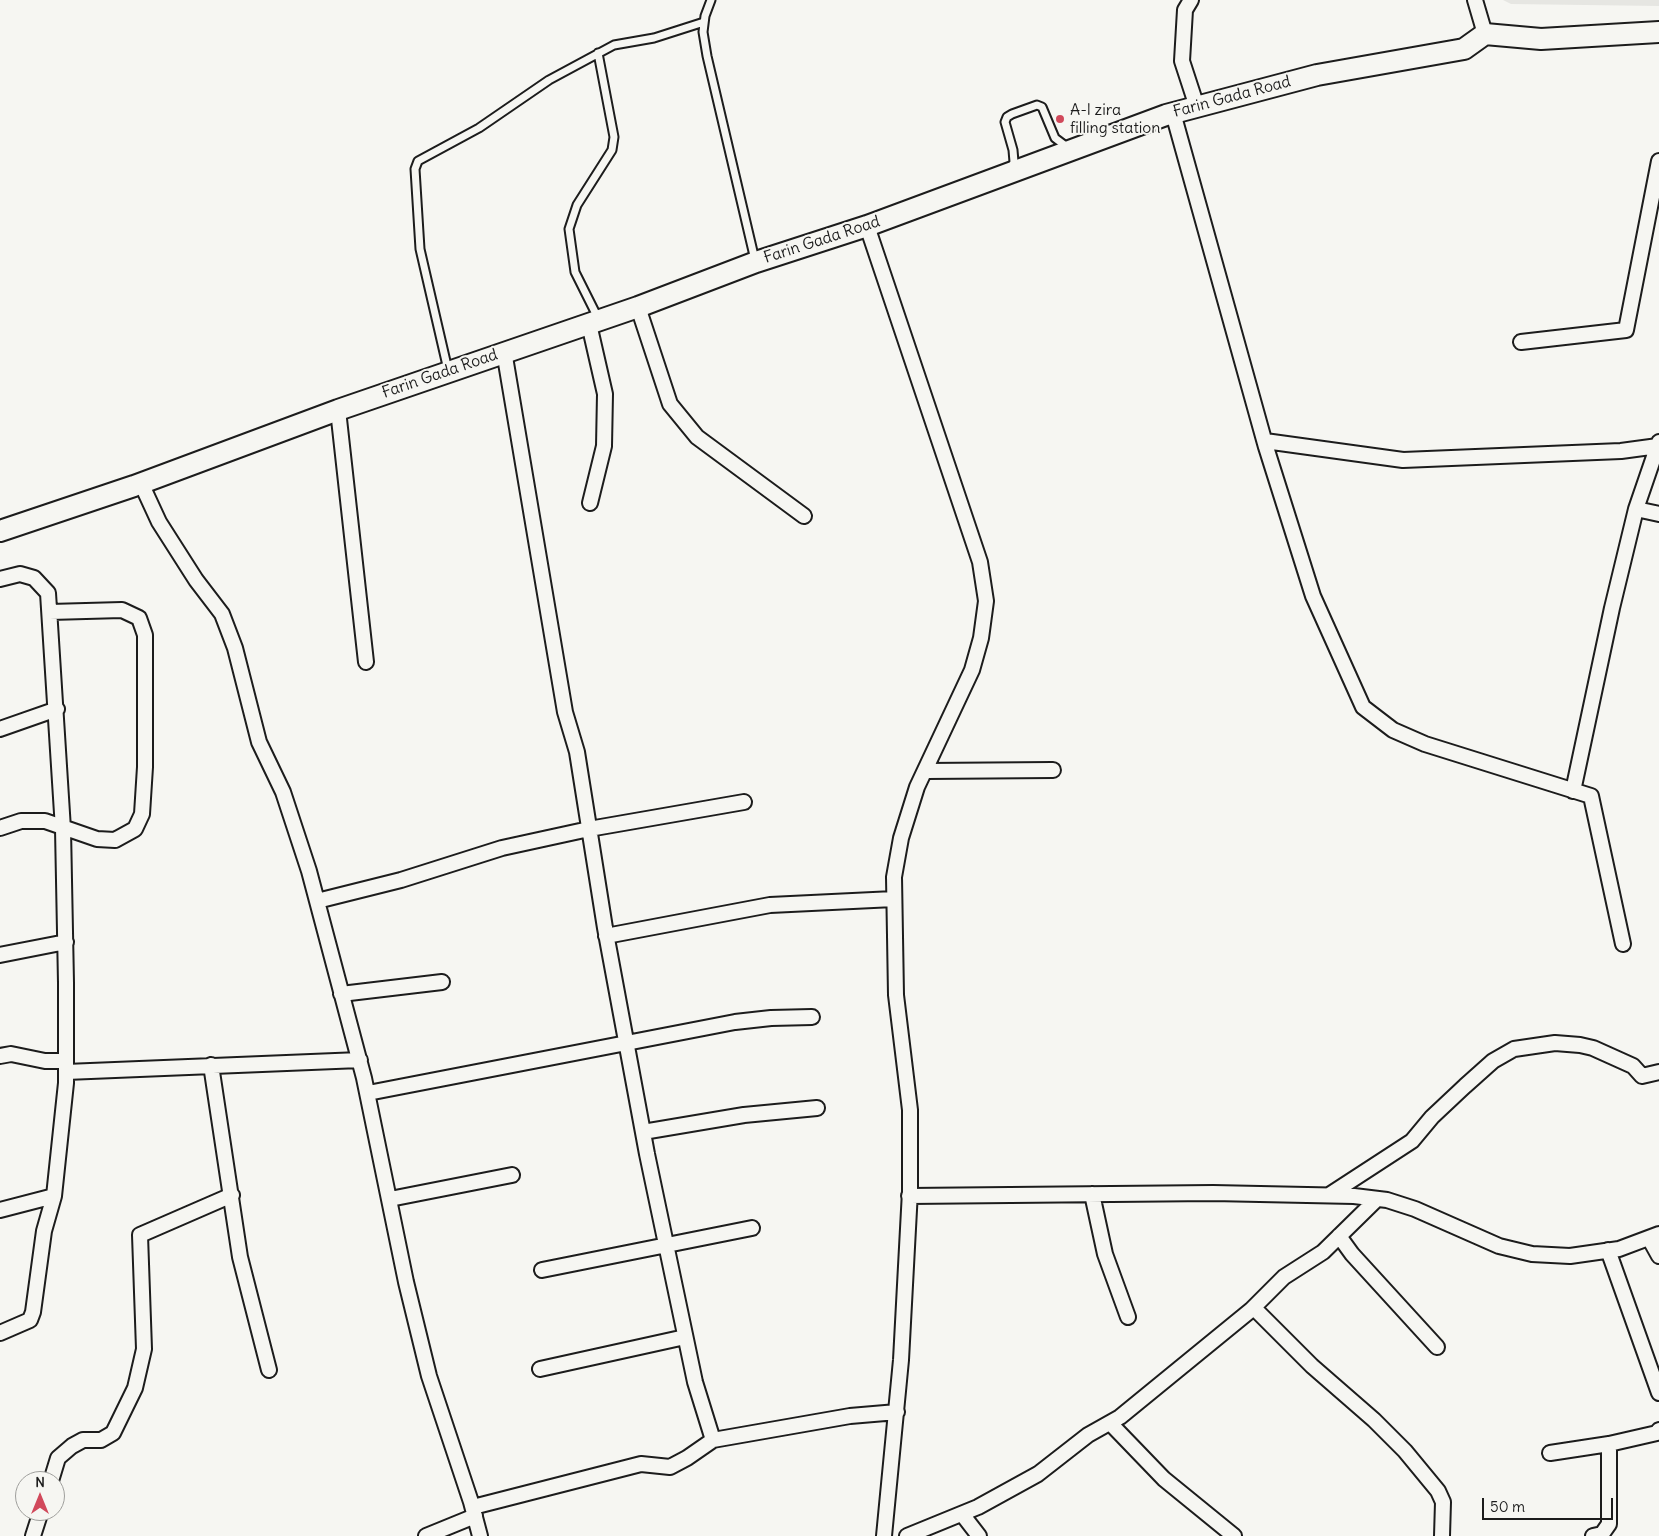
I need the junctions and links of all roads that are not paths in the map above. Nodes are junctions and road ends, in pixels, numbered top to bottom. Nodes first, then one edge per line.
1 (711, 0) edge
2 (1191, 0) edge
3 (1475, 0) edge
4 (704, 22) junction
5 (1659, 32) edge
6 (1484, 34) junction
7 (598, 53) junction
8 (1197, 107) junction
9 (1174, 113) junction
10 (1070, 149) junction
11 (1659, 161) edge
12 (1010, 172) junction
13 (867, 226) junction
14 (756, 262) junction
15 (638, 307) junction
16 (594, 322) junction
17 (1521, 342) dead end
18 (504, 351) junction
19 (448, 371) junction
20 (338, 410) junction
21 (1265, 441) junction
22 (1659, 444) edge
23 (141, 483) junction
24 (590, 503) dead end
25 (1636, 508) junction
26 (1659, 514) edge
27 (804, 516) dead end
28 (0, 530) edge
29 (0, 578) edge
30 (50, 612) junction
31 (366, 662) dead end
32 (57, 709) junction
33 (0, 728) edge
34 (1053, 770) dead end
35 (926, 771) junction
36 (1573, 791) junction
37 (744, 802) dead end
38 (0, 828) edge
39 (63, 829) junction
40 (589, 829) junction
41 (894, 899) junction
42 (317, 900) junction
43 (606, 936) junction
44 (66, 942) junction
45 (1623, 944) dead end
46 (0, 955) edge
47 (442, 982) dead end
48 (341, 994) junction
49 (812, 1017) dead end
50 (626, 1043) junction
51 (0, 1056) edge
52 (360, 1060) junction
53 (211, 1065) junction
54 (66, 1067) junction
55 (1659, 1072) edge
56 (368, 1093) junction
57 (817, 1108) dead end
58 (643, 1132) junction
59 (512, 1175) dead end
60 (1092, 1194) junction
61 (232, 1195) junction
62 (1329, 1195) junction
63 (54, 1196) junction
64 (910, 1196) junction
65 (390, 1199) junction
66 (1377, 1199) junction
67 (0, 1210) edge
68 (752, 1228) dead end
69 (1339, 1236) junction
70 (1654, 1236) edge
71 (666, 1244) junction
72 (1608, 1250) junction
73 (1659, 1256) edge
74 (542, 1270) dead end
75 (1254, 1308) junction
76 (1128, 1317) dead end
77 (0, 1333) edge
78 (685, 1337) junction
79 (1437, 1347) dead end
80 (540, 1368) dead end
81 (269, 1370) dead end
82 (1659, 1393) edge
83 (897, 1412) junction
84 (1110, 1423) junction
85 (1659, 1430) edge
86 (713, 1440) junction
87 (1609, 1444) junction
88 (1550, 1453) dead end
89 (54, 1471) edge
90 (474, 1512) junction
91 (962, 1514) junction
92 (38, 1521) edge
93 (33, 1536) edge
94 (426, 1536) edge
95 (480, 1536) edge
96 (884, 1536) edge
97 (907, 1536) edge
98 (979, 1536) edge
99 (1234, 1536) edge
100 (1442, 1536) edge
101 (1593, 1536) edge

1 - 4 lane
2 - 8 street
3 - 6 street
4 - 7 lane
4 - 14 lane
5 - 6 main road
6 - 8 main road, Farin Gada Road
7 - 16 lane
7 - 19 lane
8 - 9 main road, Farin Gada Road
9 - 10 main road, Farin Gada Road
9 - 21 street
10 - 12 main road, Farin Gada Road
10 - 12 lane
11 - 17 street
12 - 13 main road, Farin Gada Road
13 - 14 main road, Farin Gada Road
13 - 35 street
14 - 15 main road, Farin Gada Road
15 - 16 main road, Farin Gada Road
15 - 27 street
16 - 18 main road, Farin Gada Road
16 - 24 street
18 - 19 main road, Farin Gada Road
18 - 40 street
19 - 20 main road, Farin Gada Road
20 - 23 main road, Farin Gada Road
20 - 31 street
21 - 22 street
21 - 36 street
22 - 25 street
23 - 28 main road, Farin Gada Road
23 - 42 street
25 - 26 street
25 - 36 street
29 - 30 street
30 - 32 street
30 - 39 street
32 - 33 street
32 - 39 street
34 - 35 street
35 - 41 street
36 - 45 street
37 - 40 street
38 - 39 street
39 - 44 street
40 - 42 street
40 - 43 street
41 - 43 street
41 - 64 street
42 - 48 street
43 - 50 street
44 - 46 street
44 - 54 street
47 - 48 street
48 - 52 street
49 - 50 street
50 - 56 street
50 - 58 street
51 - 54 street
52 - 53 street
52 - 56 street
53 - 54 street
53 - 61 street
54 - 63 street
55 - 62 street
56 - 65 street
57 - 58 street
58 - 71 street
59 - 65 street
60 - 62 street
60 - 64 street
60 - 76 street
61 - 81 street
61 - 89 street
62 - 66 street
63 - 67 street
63 - 77 street
64 - 83 street
65 - 90 street
66 - 69 street
66 - 72 street
68 - 71 street
69 - 75 street
69 - 79 street
70 - 72 street
70 - 73 street
71 - 74 street
71 - 78 street
72 - 82 street
75 - 84 street
75 - 100 street
78 - 80 street
78 - 86 street
83 - 86 street
83 - 96 street
84 - 91 street
84 - 99 street
85 - 87 street
86 - 90 street
87 - 88 street
87 - 101 street
90 - 94 street
90 - 95 street
91 - 97 street
91 - 98 street
92 - 93 street

